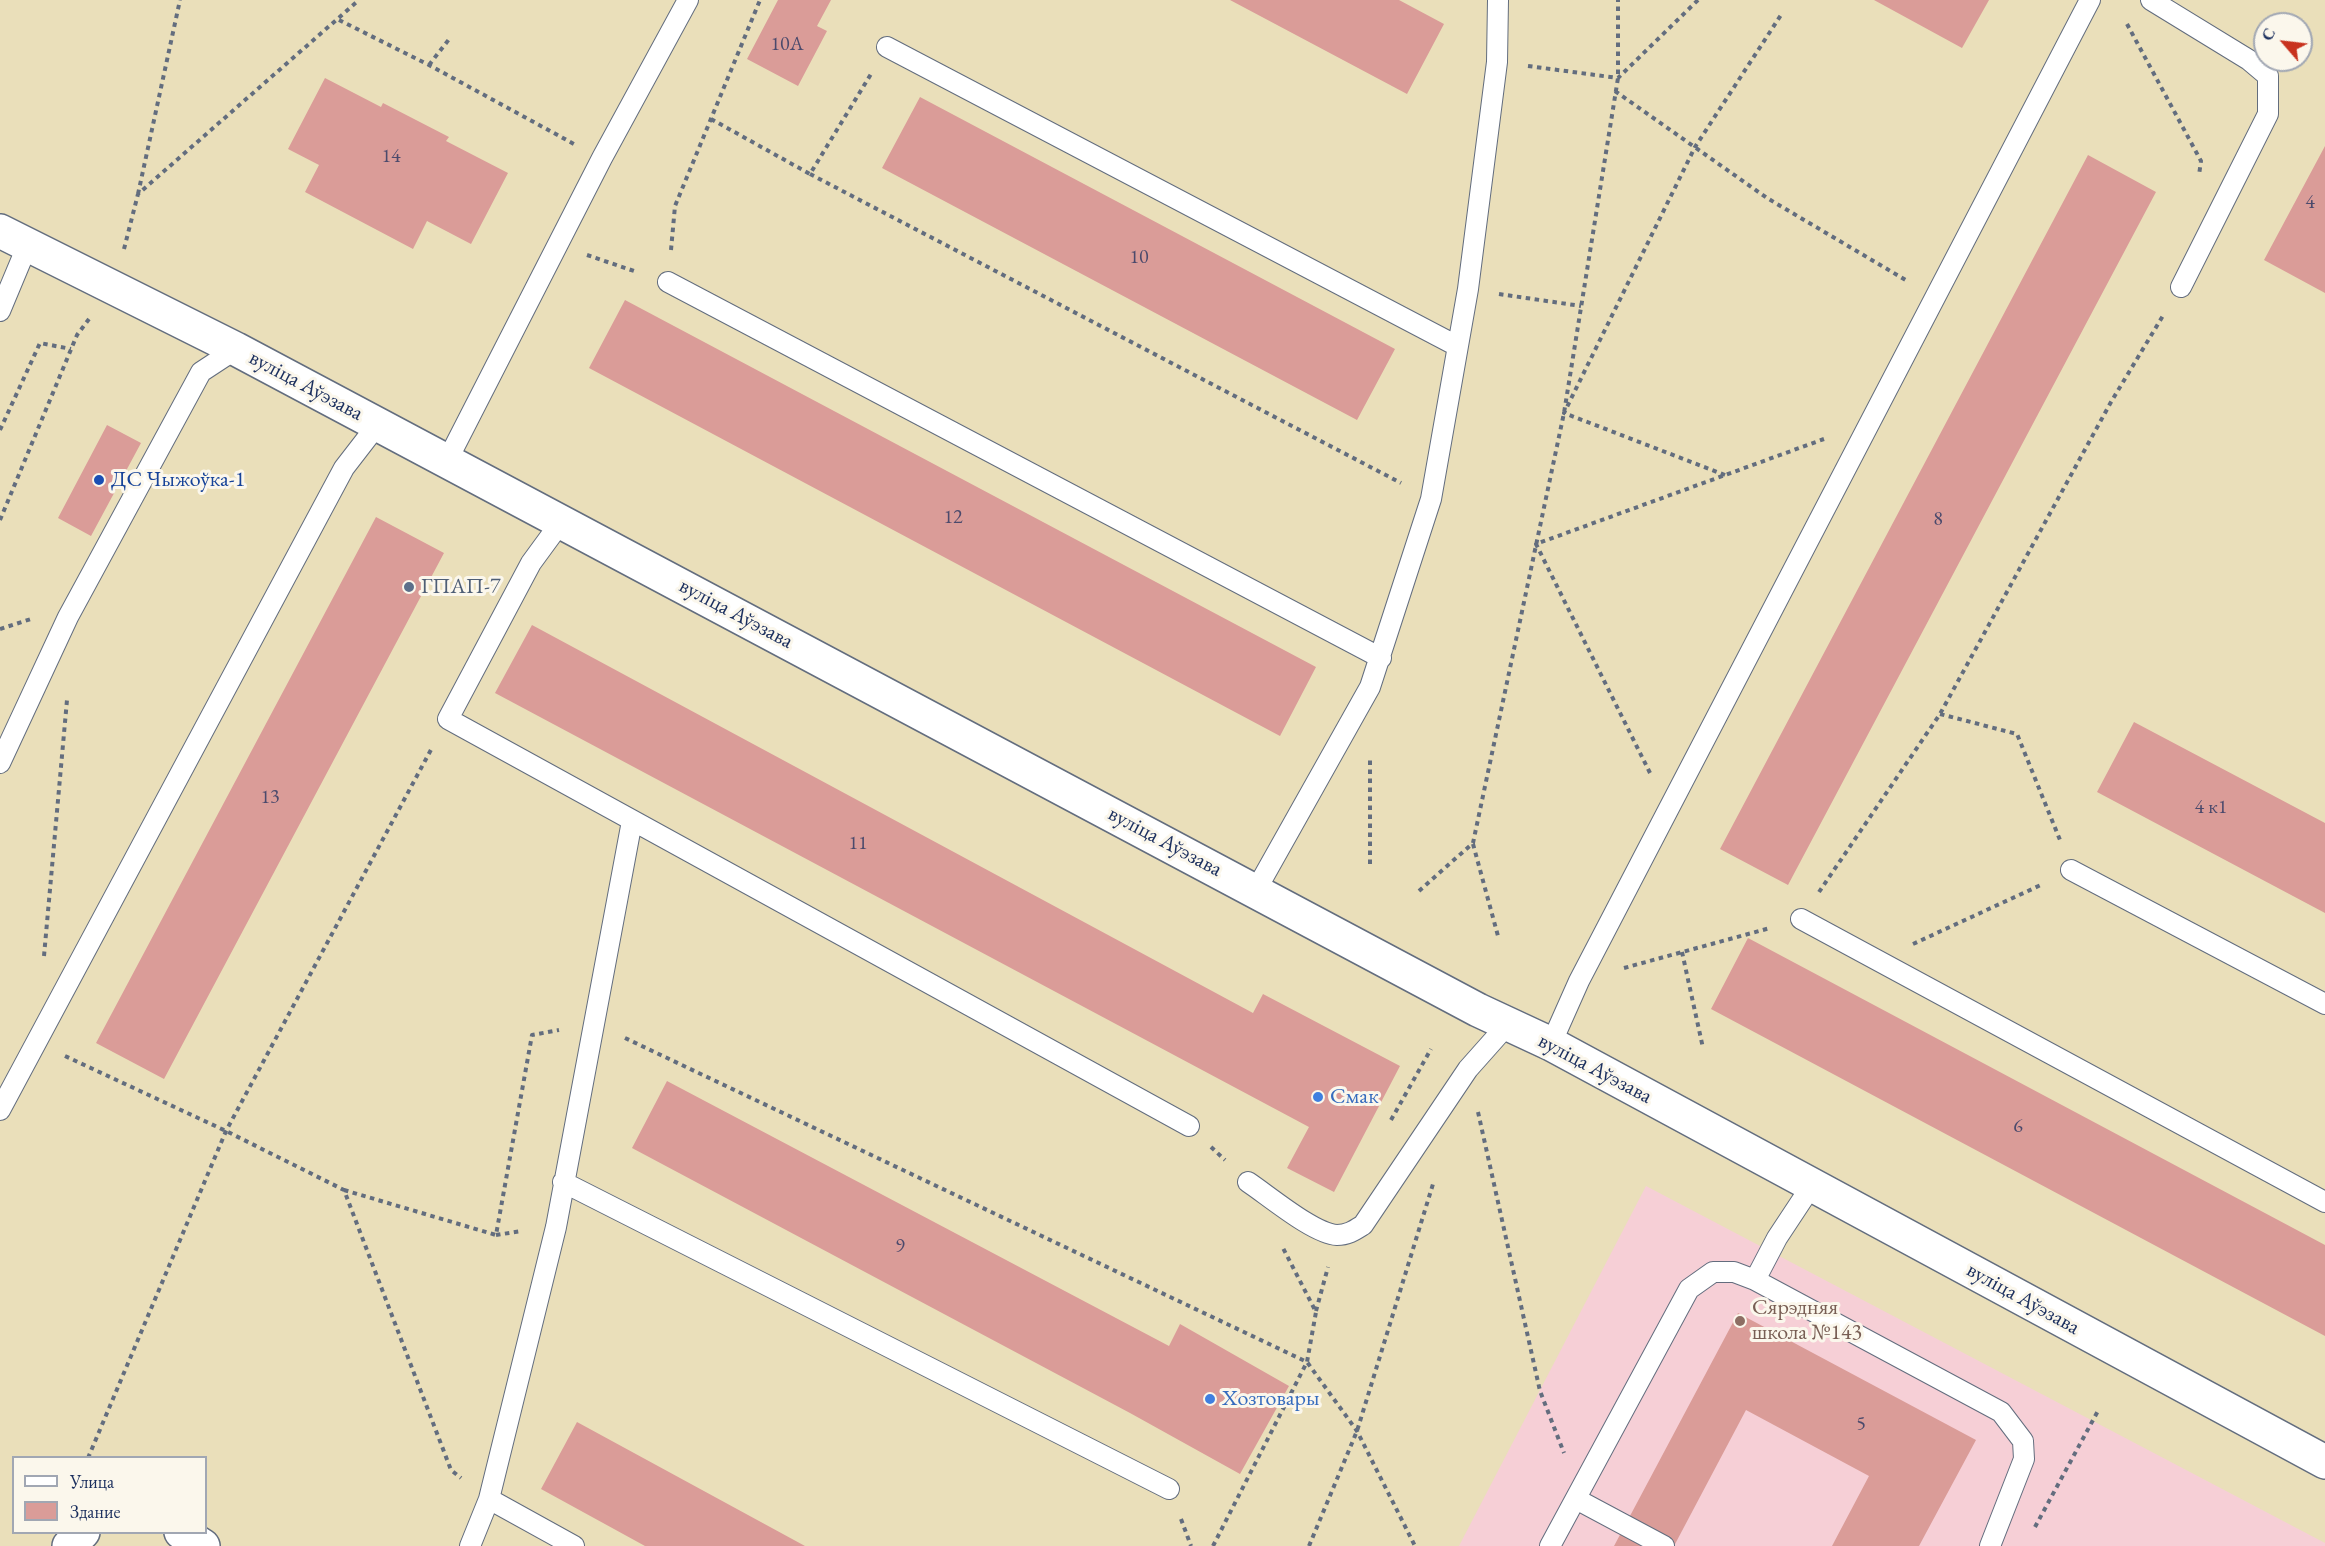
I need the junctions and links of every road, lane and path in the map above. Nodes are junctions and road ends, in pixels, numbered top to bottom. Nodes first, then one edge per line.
1 (180, 0) edge
2 (359, 0) edge
3 (688, 0) edge
4 (760, 0) edge
5 (1618, 0) edge
6 (1698, 0) edge
7 (2090, 0) edge
8 (2151, 0) edge
9 (1498, 1) edge
10 (1781, 15) dead end
11 (339, 20) junction
12 (2125, 20) dead end
13 (450, 38) dead end
14 (887, 47) joint
15 (1497, 62) junction
16 (429, 65) junction
17 (1618, 78) junction
18 (1615, 91) junction
19 (711, 118) junction
20 (1695, 147) junction
21 (602, 158) junction
22 (810, 174) junction
23 (2198, 184) dead end
24 (138, 195) junction
25 (14, 238) edge
26 (558, 246) junction
27 (668, 282) junction
28 (2181, 287) joint
29 (113, 288) junction
30 (1468, 289) junction
31 (1935, 297) junction
32 (1581, 306) junction
33 (0, 311) edge
34 (1457, 346) junction
35 (236, 349) junction
36 (70, 350) junction
37 (1564, 413) junction
38 (1870, 422) junction
39 (378, 424) junction
40 (0, 430) edge
41 (447, 461) junction
42 (1726, 475) junction
43 (1431, 499) junction
44 (0, 520) edge
45 (561, 522) junction
46 (1536, 544) junction
47 (1381, 658) junction
48 (67, 699) dead end
49 (1940, 714) junction
50 (448, 719) junction
51 (1370, 746) dead end
52 (0, 763) edge
53 (1668, 809) junction
54 (632, 821) junction
55 (1473, 843) junction
56 (1370, 864) dead end
57 (2071, 870) junction
58 (1256, 890) junction
59 (1419, 891) dead end
60 (1801, 919) junction
61 (1498, 936) dead end
62 (1682, 952) junction
63 (44, 960) dead end
64 (1877, 960) junction
65 (1579, 981) junction
66 (2325, 1004) edge
67 (595, 1023) junction
68 (1508, 1024) junction
69 (36, 1043) junction
70 (1551, 1044) junction
71 (1703, 1048) dead end
72 (1468, 1069) junction
73 (0, 1110) edge
74 (1189, 1126) joint
75 (226, 1131) junction
76 (563, 1182) junction
77 (1248, 1182) joint
78 (1433, 1182) dead end
79 (1812, 1185) junction
80 (344, 1190) junction
81 (2325, 1202) edge
82 (1280, 1242) dead end
83 (1755, 1280) junction
84 (1307, 1362) junction
85 (2099, 1409) dead end
86 (1357, 1431) junction
87 (89, 1456) edge
88 (2325, 1462) edge
89 (1589, 1473) junction
90 (1169, 1489) dead end
91 (1576, 1498) junction
92 (489, 1499) junction
93 (82, 1534) edge
94 (183, 1534) edge
95 (2031, 1536) dead end
96 (69, 1546) edge
97 (203, 1546) edge
98 (470, 1546) edge
99 (574, 1546) edge
100 (1213, 1546) edge
101 (1309, 1546) edge
102 (1415, 1546) edge
103 (1551, 1546) edge
104 (1664, 1546) edge
105 (1990, 1546) edge

1 - 24 path
2 - 11 path
3 - 21 lane
4 - 19 path
5 - 17 path
6 - 17 path
7 - 31 lane
8 - 28 lane
9 - 15 lane
10 - 20 path
11 - 16 path
11 - 24 path
12 - 23 path
13 - 16 path
14 - 22 path
14 - 34 lane
15 - 17 path
15 - 30 lane
16 - 21 path
17 - 18 path
18 - 20 path
18 - 32 path
19 - 22 path
19 - 27 path
20 - 31 path
20 - 37 path
21 - 26 lane
22 - 43 path
24 - 29 path
25 - 29 street, вуліца Аўэзава
25 - 33 lane
26 - 27 path
26 - 41 lane
27 - 47 lane
28 - 49 path
29 - 35 street, вуліца Аўэзава
29 - 36 path
30 - 32 path
30 - 34 lane
31 - 38 lane
32 - 37 path
34 - 43 lane
35 - 39 street, вуліца Аўэзава
35 - 52 lane
36 - 40 path
36 - 44 path
37 - 42 path
37 - 46 path
38 - 42 path
38 - 53 lane
39 - 41 street, вуліца Аўэзава
39 - 69 lane
41 - 45 street, вуліца Аўэзава
42 - 46 path
43 - 47 lane
45 - 50 lane
45 - 58 street, вуліца Аўэзава
46 - 53 path
46 - 55 path
47 - 58 lane
48 - 63 path
49 - 57 path
49 - 60 path
50 - 54 lane
50 - 75 path
51 - 56 path
53 - 65 lane
54 - 67 lane
54 - 74 lane
55 - 59 path
55 - 61 path
57 - 64 path
57 - 66 lane
58 - 68 street, вуліца Аўэзава
60 - 62 path
60 - 64 lane
62 - 65 path
62 - 71 path
64 - 81 lane
65 - 70 lane
67 - 76 lane
67 - 80 path
67 - 84 path
68 - 70 street, вуліца Аўэзава
68 - 72 lane
69 - 73 lane
69 - 75 path
70 - 79 street, вуліца Аўэзава
72 - 77 lane
72 - 89 path
74 - 77 path
75 - 80 path
75 - 87 path
76 - 90 lane
76 - 92 lane
78 - 86 path
79 - 83 lane
79 - 88 street, вуліца Аўэзава
80 - 92 path
82 - 84 path
83 - 89 lane
83 - 105 lane
84 - 86 path
84 - 100 path
85 - 95 path
86 - 101 path
86 - 102 path
89 - 91 lane
91 - 103 lane
91 - 104 lane
92 - 98 lane
92 - 99 lane
93 - 96 street
94 - 97 street

